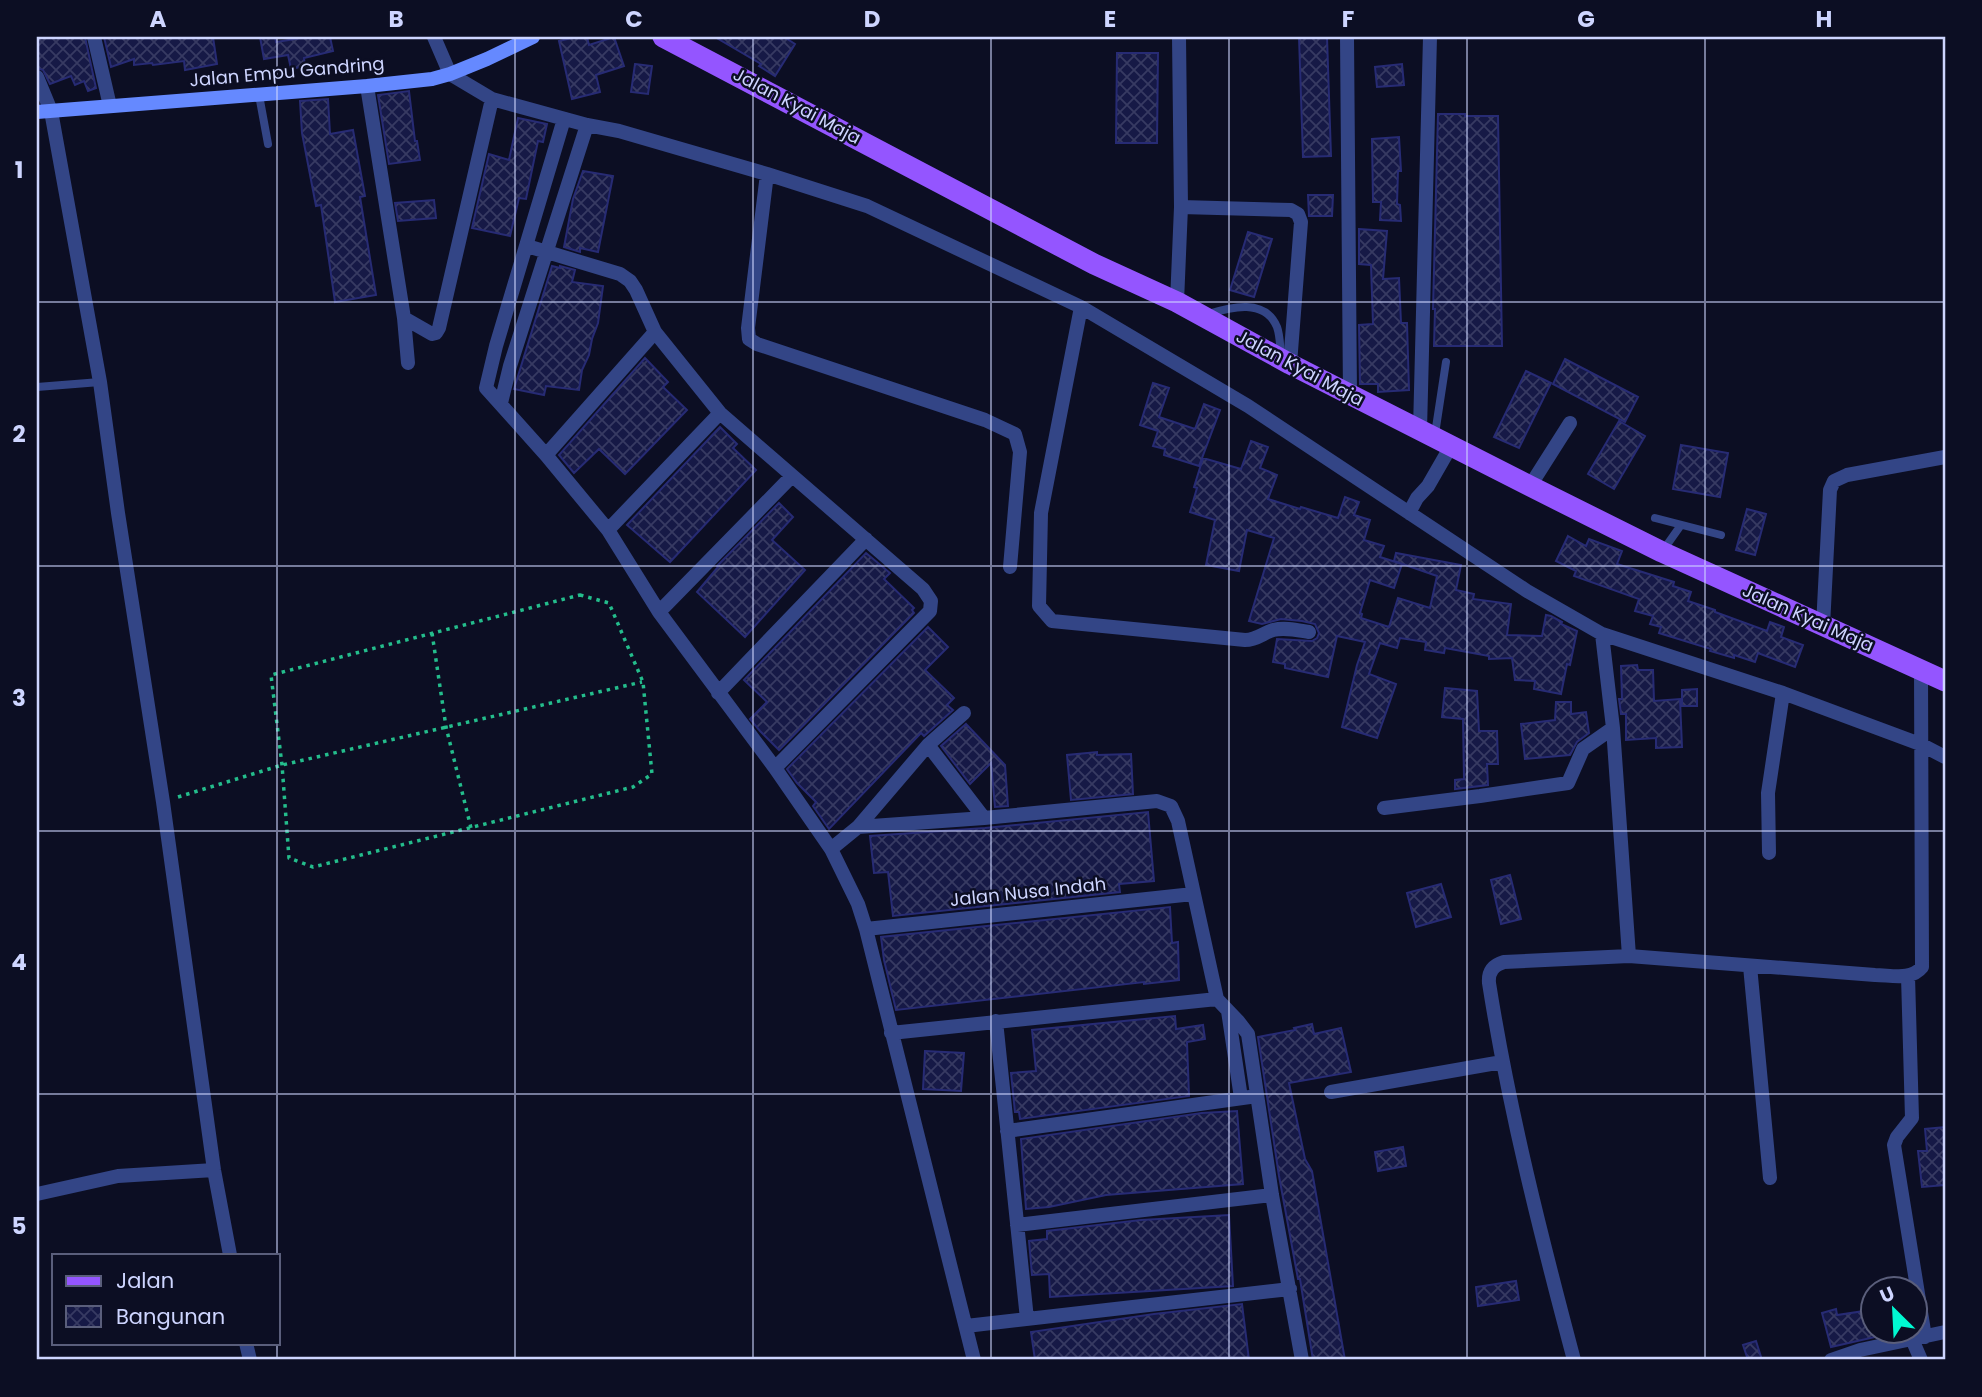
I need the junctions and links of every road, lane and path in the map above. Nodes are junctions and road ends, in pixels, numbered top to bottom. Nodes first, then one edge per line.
1 (94, 37) edge
2 (434, 37) edge
3 (533, 37) edge
4 (663, 37) edge
5 (1179, 37) edge
6 (1347, 37) edge
7 (1430, 37) edge
8 (456, 71) junction
9 (37, 77) edge
10 (367, 86) junction
11 (259, 95) junction
12 (492, 99) junction
13 (110, 106) junction
14 (44, 111) edge
15 (564, 119) junction
16 (587, 125) junction
17 (268, 144) dead end
18 (767, 174) junction
19 (1181, 207) junction
20 (527, 246) junction
21 (547, 251) junction
22 (1177, 302) junction
23 (1081, 307) junction
24 (1202, 316) junction
25 (404, 318) junction
26 (654, 332) junction
27 (1286, 362) junction
28 (1446, 362) dead end
29 (408, 363) dead end
30 (100, 382) junction
31 (37, 387) edge
32 (1350, 395) junction
33 (501, 403) junction
34 (720, 413) junction
35 (1570, 423) dead end
36 (1435, 438) junction
37 (546, 455) junction
38 (1945, 457) edge
39 (792, 476) junction
40 (1530, 486) junction
41 (1409, 513) junction
42 (1655, 518) dead end
43 (1681, 525) junction
44 (608, 530) junction
45 (1721, 535) dead end
46 (866, 538) junction
47 (1662, 552) junction
48 (1010, 567) dead end
49 (659, 612) junction
50 (1823, 626) junction
51 (1309, 632) dead end
52 (432, 633) junction
53 (1602, 634) junction
54 (1921, 669) junction
55 (1945, 681) edge
56 (643, 682) junction
57 (718, 693) junction
58 (1783, 694) junction
59 (964, 713) dead end
60 (446, 727) junction
61 (1613, 728) junction
62 (1920, 738) junction
63 (928, 745) junction
64 (1945, 757) edge
65 (282, 765) junction
66 (775, 768) junction
67 (163, 802) junction
68 (1384, 808) dead end
69 (984, 818) junction
70 (858, 827) junction
71 (471, 828) junction
72 (831, 849) junction
73 (1769, 853) dead end
74 (1194, 894) junction
75 (866, 929) junction
76 (1629, 956) junction
77 (1750, 966) junction
78 (1908, 976) junction
79 (1217, 999) junction
80 (1228, 1011) junction
81 (996, 1021) junction
82 (891, 1033) junction
83 (1502, 1062) junction
84 (1331, 1092) dead end
85 (1257, 1096) junction
86 (1241, 1098) junction
87 (1007, 1131) junction
88 (215, 1170) junction
89 (1770, 1178) dead end
90 (37, 1194) edge
91 (1272, 1195) junction
92 (1017, 1225) junction
93 (230, 1254) edge
94 (1910, 1274) edge
95 (1290, 1289) junction
96 (1027, 1319) junction
97 (966, 1326) junction
98 (1897, 1344) edge
99 (1850, 1357) edge
100 (974, 1360) edge
101 (1302, 1360) edge
102 (1574, 1360) edge
103 (1831, 1360) edge

1 - 13 street
2 - 8 street
3 - 8 main road, Jalan Empu Gandring
4 - 22 main road, Jalan Kyai Maja
5 - 19 street
6 - 32 street
7 - 36 street
8 - 10 main road, Jalan Empu Gandring
8 - 12 street
9 - 14 street
10 - 11 main road, Jalan Empu Gandring
10 - 25 street
11 - 13 main road, Jalan Empu Gandring
11 - 17 lane
12 - 15 street
12 - 25 street
13 - 14 main road, Jalan Empu Gandring
14 - 30 street
15 - 16 street
15 - 20 street
16 - 18 street
16 - 21 street
18 - 23 street
18 - 48 street
19 - 22 street
19 - 27 street
20 - 21 street
20 - 33 street
21 - 26 street
21 - 33 street
22 - 24 main road, Jalan Kyai Maja
23 - 41 street
23 - 51 street
24 - 27 main road, Jalan Kyai Maja
24 - 27 lane
25 - 29 street
26 - 34 street
26 - 37 street
27 - 32 main road, Jalan Kyai Maja
28 - 36 lane
30 - 31 lane
30 - 67 street
32 - 36 main road, Jalan Kyai Maja
33 - 37 street
34 - 39 street
34 - 44 street
35 - 40 street
36 - 40 main road, Jalan Kyai Maja
36 - 41 street
37 - 44 street
38 - 50 street
39 - 46 street
39 - 49 street
40 - 47 main road, Jalan Kyai Maja
41 - 53 street
42 - 43 lane
43 - 45 lane
43 - 47 lane
44 - 49 street
46 - 57 street
46 - 66 street
47 - 50 main road, Jalan Kyai Maja
49 - 57 street
50 - 54 main road, Jalan Kyai Maja
52 - 56 path
52 - 60 path
52 - 65 path
53 - 58 street
53 - 61 street
54 - 55 main road, Jalan Kyai Maja
54 - 62 street
56 - 60 path
56 - 71 path
57 - 66 street
58 - 62 street
58 - 73 street
59 - 63 street
60 - 65 path
60 - 71 path
61 - 68 street
61 - 76 street
62 - 64 street
62 - 78 street
63 - 69 street
63 - 70 street
65 - 67 path
65 - 71 path
66 - 72 street
67 - 88 street
69 - 70 street
69 - 74 street
70 - 72 street
72 - 75 street
74 - 75 street, Jalan Nusa Indah
74 - 79 street
75 - 82 street
76 - 77 street
76 - 83 street
77 - 78 street
77 - 89 street
78 - 94 street
79 - 80 street
79 - 81 street
80 - 85 street
80 - 86 street
81 - 82 street
81 - 87 street
82 - 97 street
83 - 84 street
83 - 102 street
85 - 86 street
85 - 91 street
86 - 87 street
87 - 92 street
88 - 90 street
88 - 93 street
91 - 92 street
91 - 95 street
92 - 96 street
95 - 96 street
95 - 101 street
96 - 97 street
97 - 100 street
98 - 99 street
99 - 103 street

